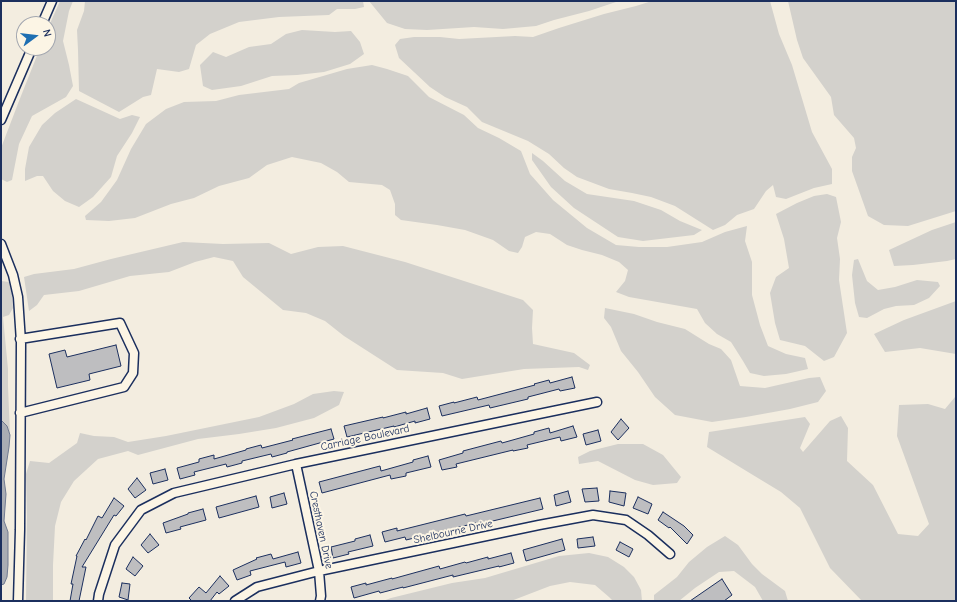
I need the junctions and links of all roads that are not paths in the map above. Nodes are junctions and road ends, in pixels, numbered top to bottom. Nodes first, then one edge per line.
1 (52, 1) edge
2 (45, 16) edge
3 (29, 56) edge
4 (1, 120) edge
5 (1, 244) edge
6 (21, 341) junction
7 (597, 402) dead end
8 (20, 413) junction
9 (296, 464) junction
10 (670, 554) dead end
11 (319, 571) junction
12 (18, 601) edge
13 (98, 601) edge
14 (235, 601) edge
15 (320, 601) edge

1 - 2 street
3 - 4 street
5 - 6 street
6 - 8 street
6 - 8 street
7 - 9 street, Carriage Boulevard
8 - 12 street
9 - 11 street, Cresthaven Drive
9 - 13 street, Carriage Boulevard
10 - 11 street, Shelbourne Drive
11 - 14 street, Shelbourne Drive
11 - 15 street, Cresthaven Drive

